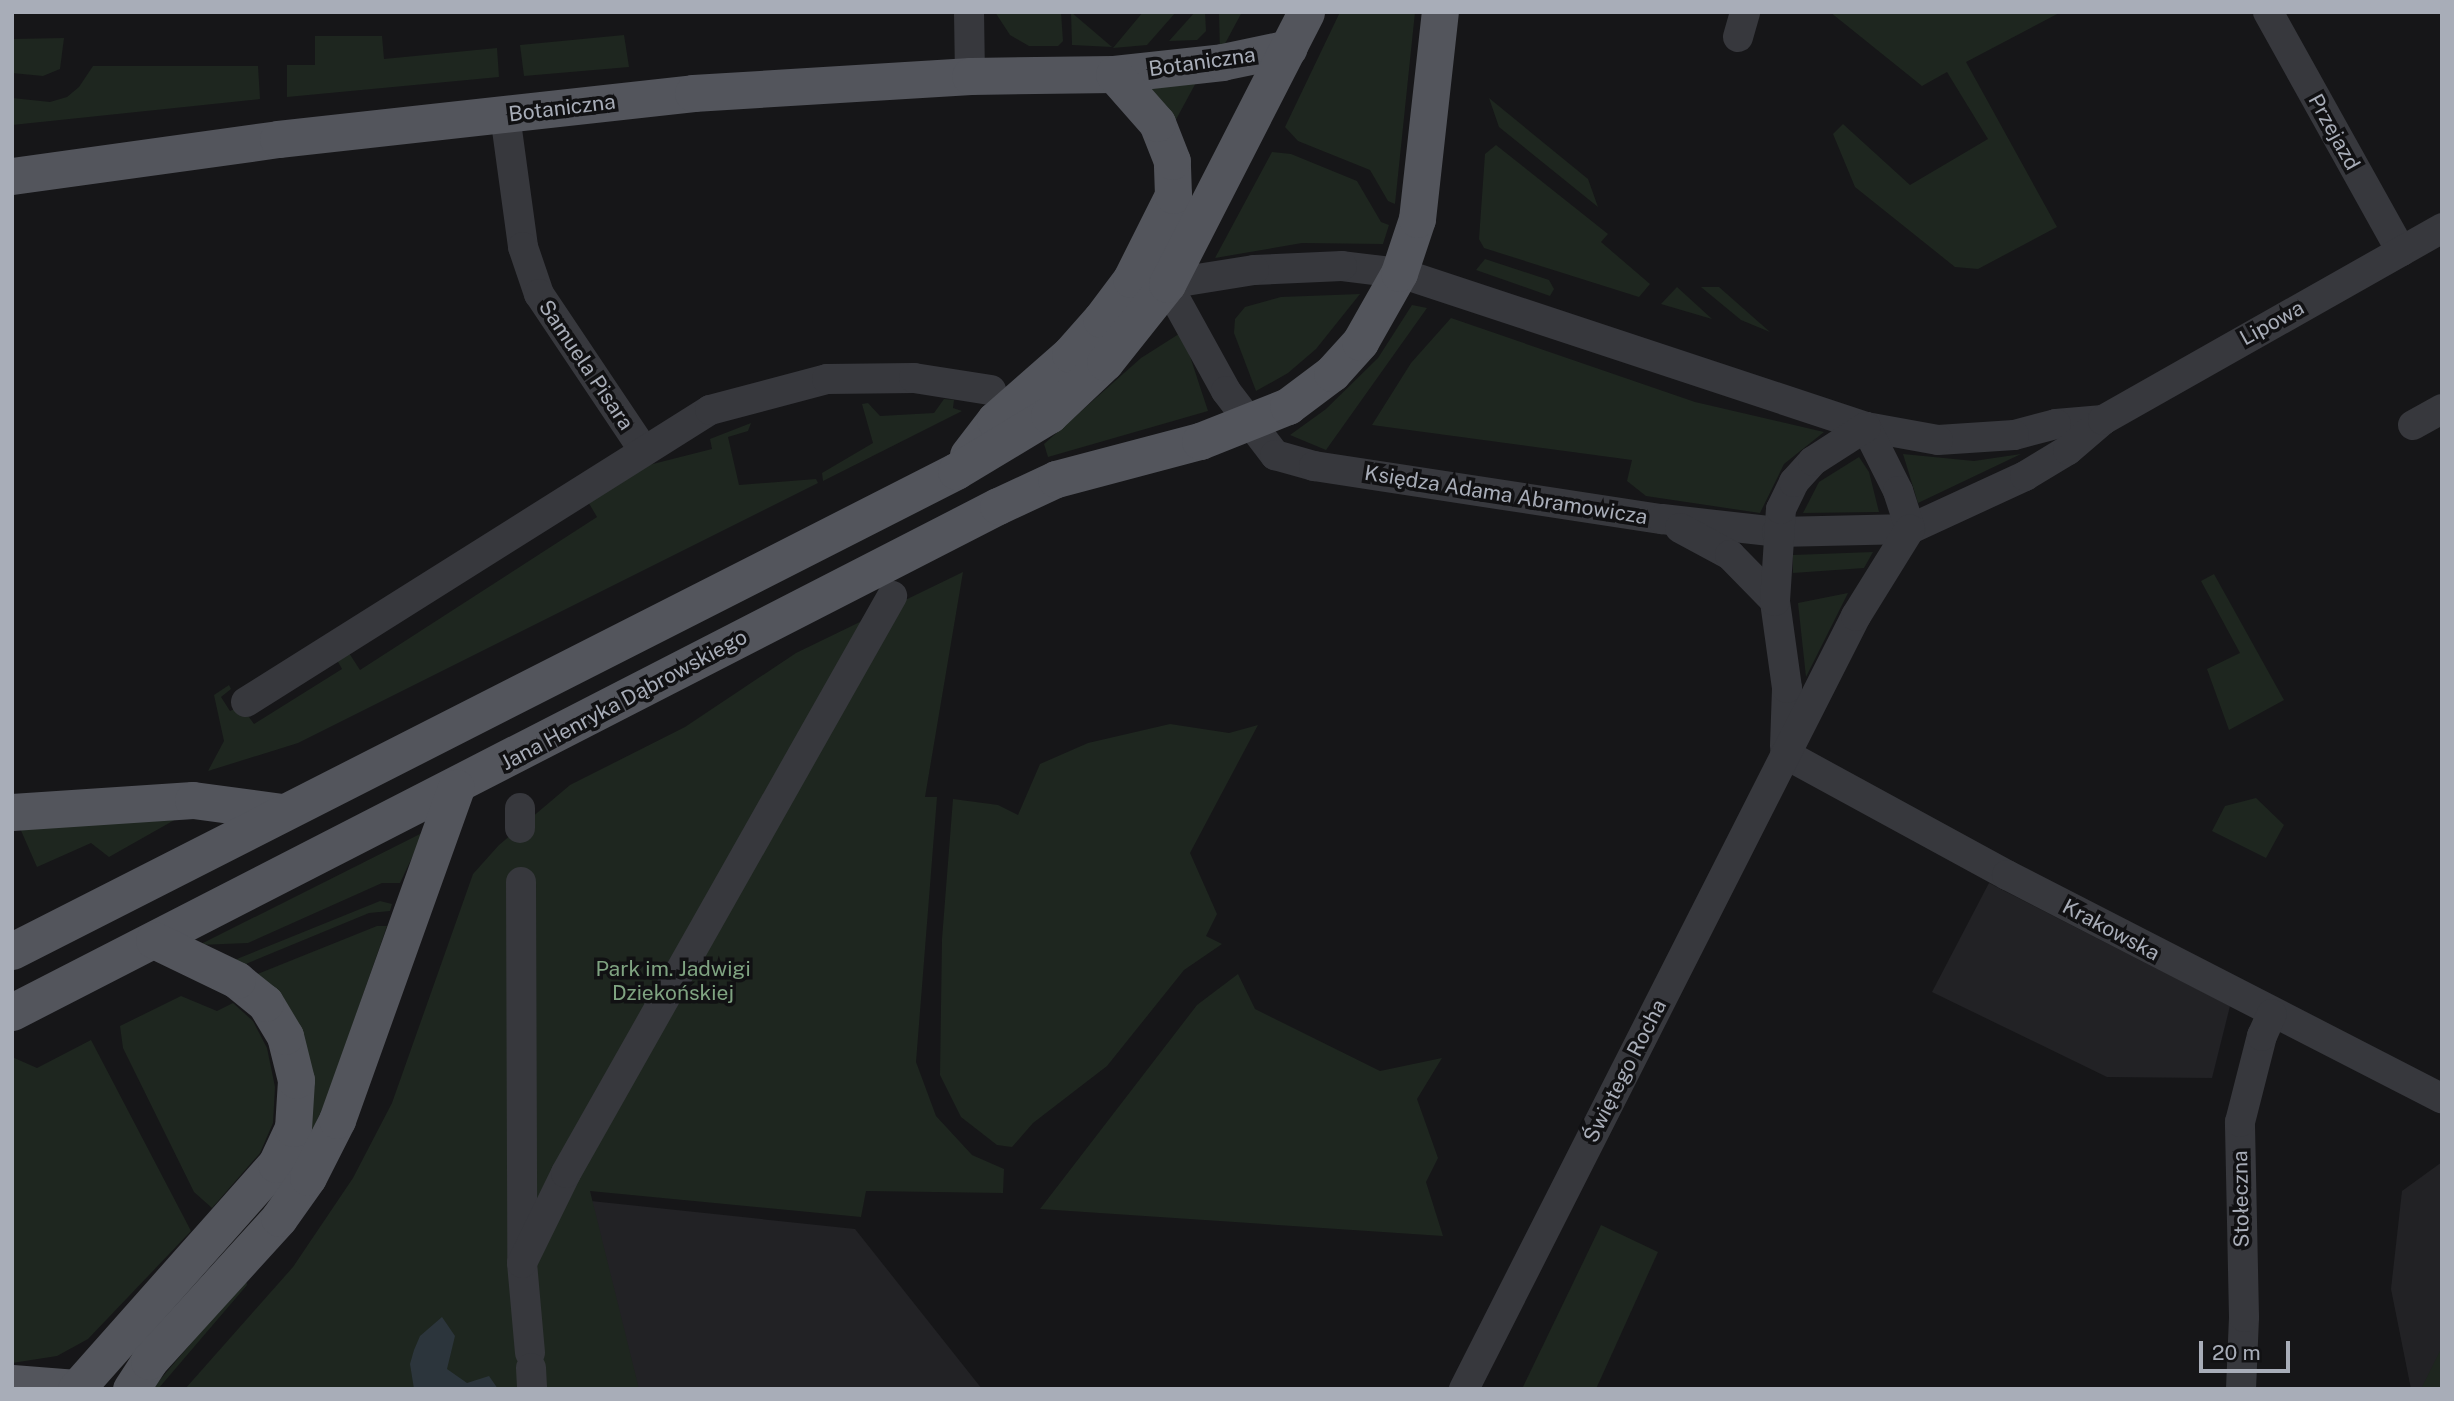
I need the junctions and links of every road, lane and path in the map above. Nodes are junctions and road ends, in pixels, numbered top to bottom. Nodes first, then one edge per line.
1 (969, 12) edge
2 (1306, 12) edge
3 (1440, 12) edge
4 (2268, 12) edge
5 (1289, 48) junction
6 (1114, 74) junction
7 (970, 76) junction
8 (506, 115) junction
9 (12, 176) edge
10 (2442, 228) edge
11 (2401, 251) junction
12 (1399, 273) junction
13 (1167, 284) junction
14 (991, 390) dead end
15 (2442, 409) edge
16 (2103, 419) junction
17 (1251, 424) junction
18 (2413, 425) dead end
19 (1866, 427) junction
20 (642, 448) junction
21 (956, 471) junction
22 (1662, 519) junction
23 (1910, 529) junction
24 (1777, 532) junction
25 (892, 596) dead end
26 (1775, 601) junction
27 (246, 702) dead end
28 (1785, 754) junction
29 (456, 788) junction
30 (12, 812) edge
31 (282, 812) junction
32 (521, 882) dead end
33 (143, 945) junction
34 (12, 951) edge
35 (15, 1011) edge
36 (2272, 1014) junction
37 (2442, 1099) edge
38 (523, 1263) junction
39 (531, 1370) edge
40 (12, 1383) edge
41 (76, 1389) edge
42 (131, 1389) edge
43 (1464, 1389) edge
44 (2241, 1389) edge

1 - 7 street
2 - 5 main road
3 - 12 main road, Jana Henryka Dąbrowskiego
4 - 11 street, Przejazd
5 - 6 main road, Botaniczna
5 - 13 main road
6 - 7 main road, Botaniczna
6 - 21 main road, Botaniczna
7 - 8 main road, Botaniczna
8 - 9 main road, Botaniczna
8 - 20 street, Samuela Pisara
10 - 11 street, Lipowa
11 - 16 street, Lipowa
12 - 13 street, Lipowa
12 - 17 main road, Jana Henryka Dąbrowskiego
12 - 19 street, Lipowa
13 - 17 street, Księdza Adama Abramowicza
13 - 21 main road
14 - 20 street
15 - 18 street
16 - 19 street, Lipowa
16 - 23 street, Lipowa
17 - 22 street, Księdza Adama Abramowicza
17 - 29 main road, Jana Henryka Dąbrowskiego
19 - 23 street
19 - 24 street
20 - 27 street
21 - 31 main road
22 - 24 street, Księdza Adama Abramowicza
22 - 26 street
23 - 24 street, Księdza Adama Abramowicza
23 - 28 street, Świętego Rocha
24 - 26 street, Świętego Rocha
25 - 38 street
26 - 28 street, Świętego Rocha
28 - 36 street, Krakowska
28 - 43 street, Świętego Rocha
29 - 33 main road, Jana Henryka Dąbrowskiego
29 - 42 main road
30 - 31 main road
31 - 34 main road
32 - 38 street
33 - 35 main road, Jana Henryka Dąbrowskiego
33 - 41 main road
36 - 37 street, Krakowska
36 - 44 street, Stołeczna
38 - 39 street
40 - 41 main road

